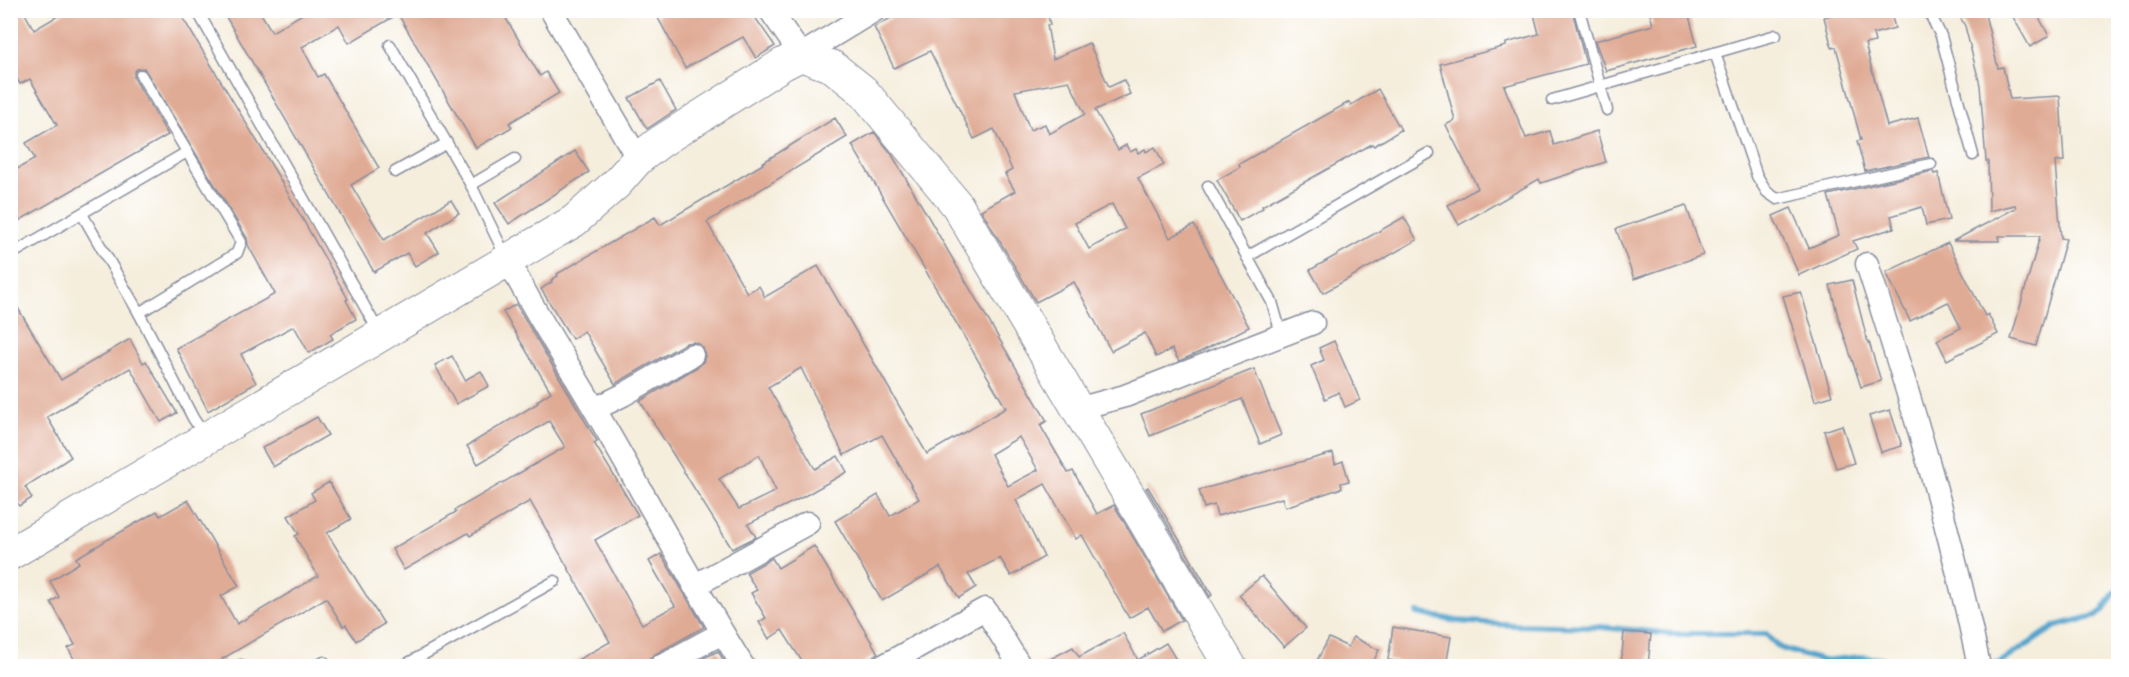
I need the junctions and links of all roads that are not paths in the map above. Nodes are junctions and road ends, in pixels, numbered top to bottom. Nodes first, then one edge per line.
1 (201, 10) edge
2 (551, 10) edge
3 (770, 10) edge
4 (874, 10) edge
5 (1579, 10) edge
6 (1928, 10) edge
7 (1776, 35) dead end
8 (390, 45) dead end
9 (1714, 53) junction
10 (801, 55) junction
11 (141, 75) dead end
12 (1600, 86) junction
13 (1552, 100) dead end
14 (1607, 110) dead end
15 (447, 143) junction
16 (187, 152) junction
17 (1429, 153) dead end
18 (1973, 155) dead end
19 (515, 159) dead end
20 (638, 159) junction
21 (1931, 164) dead end
22 (395, 172) dead end
23 (471, 185) junction
24 (1208, 186) dead end
25 (82, 214) junction
26 (10, 255) edge
27 (1247, 257) junction
28 (508, 260) junction
29 (1867, 264) dead end
30 (139, 313) junction
31 (1313, 323) dead end
32 (381, 334) junction
33 (1282, 337) junction
34 (692, 355) dead end
35 (595, 409) junction
36 (1077, 410) junction
37 (206, 438) junction
38 (808, 523) dead end
39 (10, 554) edge
40 (555, 581) dead end
41 (694, 585) junction
42 (722, 633) junction
43 (317, 666) edge
44 (327, 666) edge
45 (403, 666) edge
46 (661, 666) edge
47 (743, 666) edge
48 (883, 666) edge
49 (1020, 666) edge
50 (1230, 666) edge
51 (1979, 666) edge

1 - 32 lane
2 - 20 street
3 - 10 street
4 - 10 street
5 - 12 lane
6 - 18 lane
7 - 9 lane
8 - 15 lane
9 - 12 lane
9 - 21 lane
10 - 20 street
10 - 36 street
11 - 16 lane
12 - 13 lane
12 - 14 lane
15 - 22 lane
15 - 23 lane
16 - 25 lane
16 - 30 lane
17 - 27 lane
19 - 23 lane
20 - 28 street
23 - 28 lane
24 - 27 lane
25 - 26 lane
25 - 30 lane
27 - 33 lane
28 - 32 street
28 - 35 street
29 - 51 street
30 - 37 lane
31 - 33 street
32 - 37 street
33 - 36 street
34 - 35 street
35 - 41 street
36 - 50 street
37 - 39 street
38 - 41 street
40 - 45 lane
41 - 42 street
42 - 46 street
42 - 47 street
43 - 44 lane
48 - 49 street

